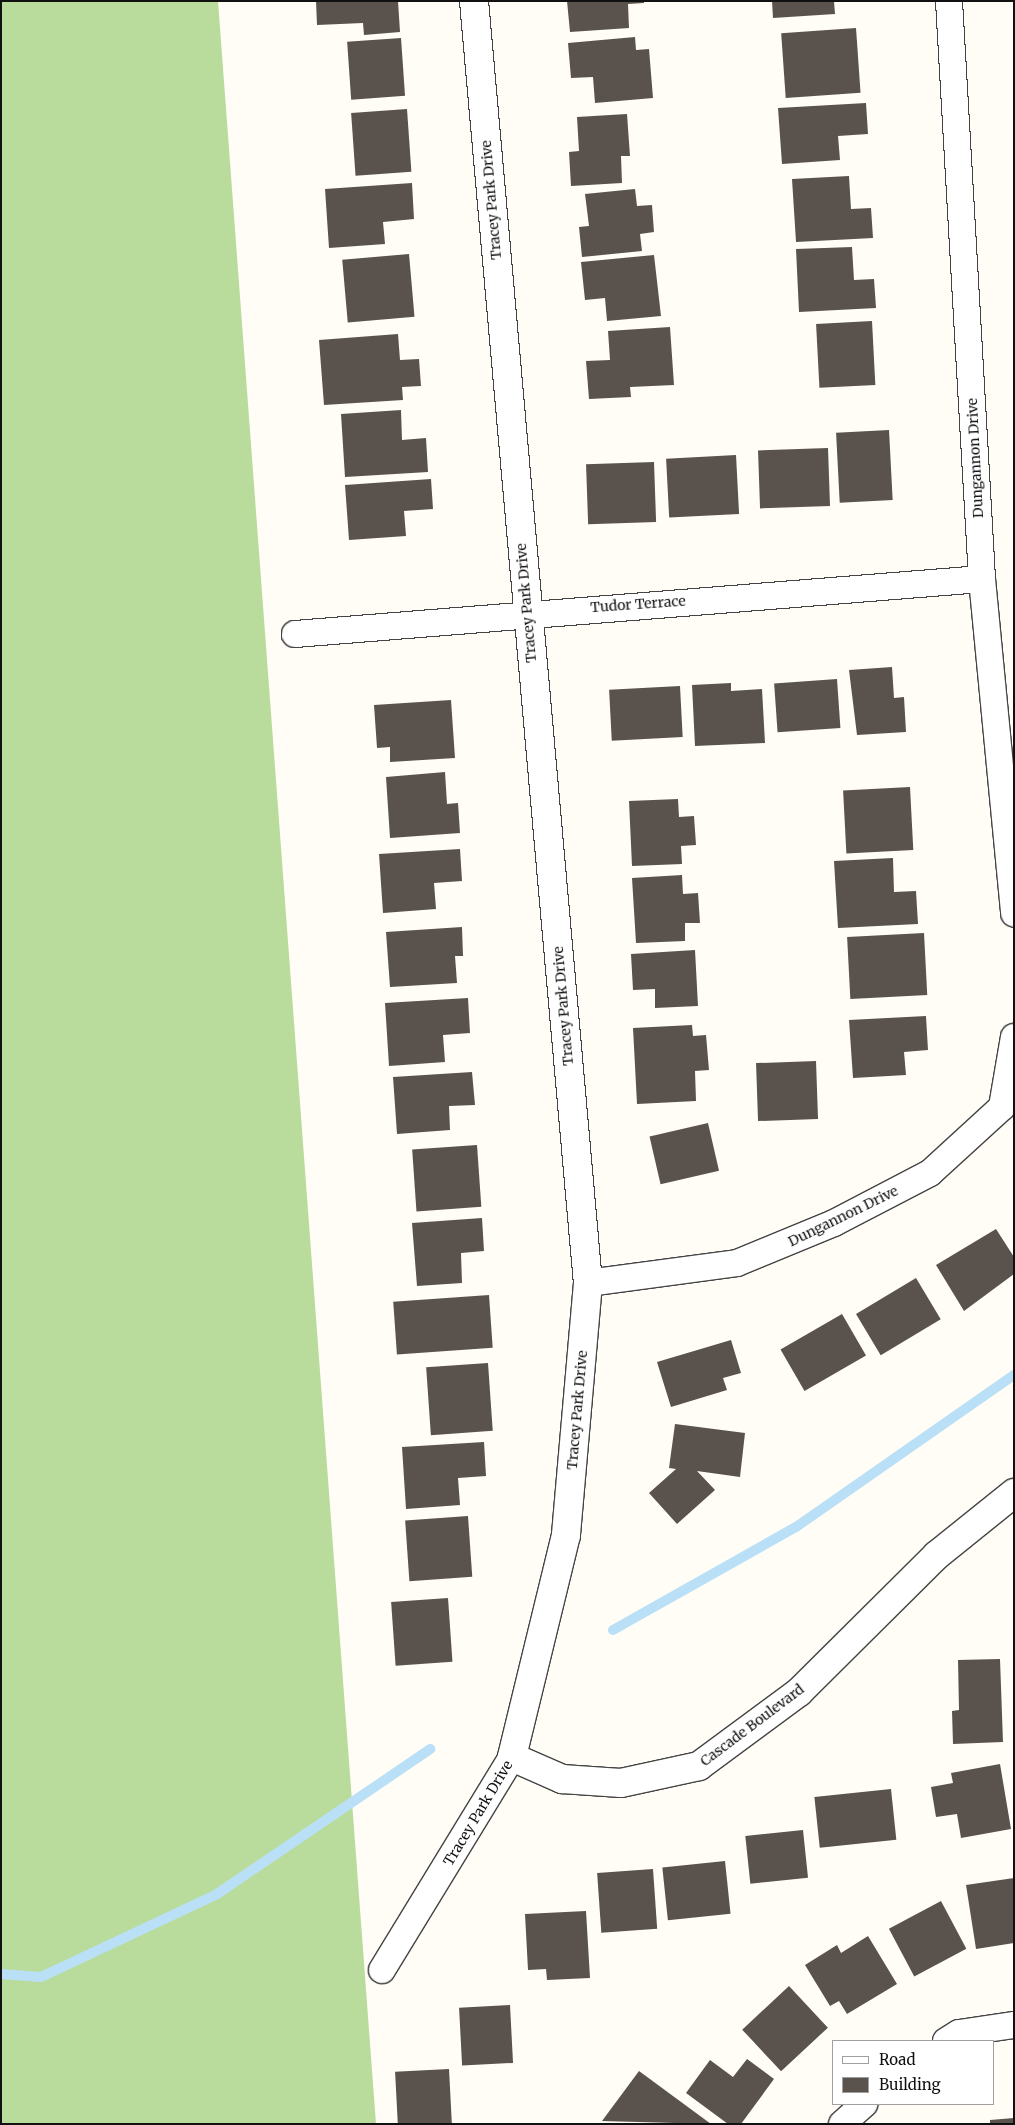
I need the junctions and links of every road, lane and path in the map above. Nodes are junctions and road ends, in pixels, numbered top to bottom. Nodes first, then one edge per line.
1 (474, 1) edge
2 (949, 1) edge
3 (982, 579) junction
4 (527, 612) junction
5 (295, 634) dead end
6 (1014, 913) edge
7 (1014, 1037) edge
8 (588, 1283) junction
9 (1014, 1493) edge
10 (512, 1757) junction
11 (382, 1970) dead end
12 (1014, 2025) edge
13 (948, 2040) edge
14 (863, 2105) edge
15 (842, 2124) edge

1 - 4 street, Tracey Park Drive
2 - 3 street, Dungannon Drive
3 - 4 street, Tudor Terrace
3 - 6 street, Dungannon Drive
4 - 5 street, Tudor Terrace
4 - 8 street, Tracey Park Drive
7 - 8 street, Dungannon Drive
8 - 10 street, Tracey Park Drive
9 - 10 street, Cascade Boulevard
10 - 11 street, Tracey Park Drive
12 - 13 street
14 - 15 street

